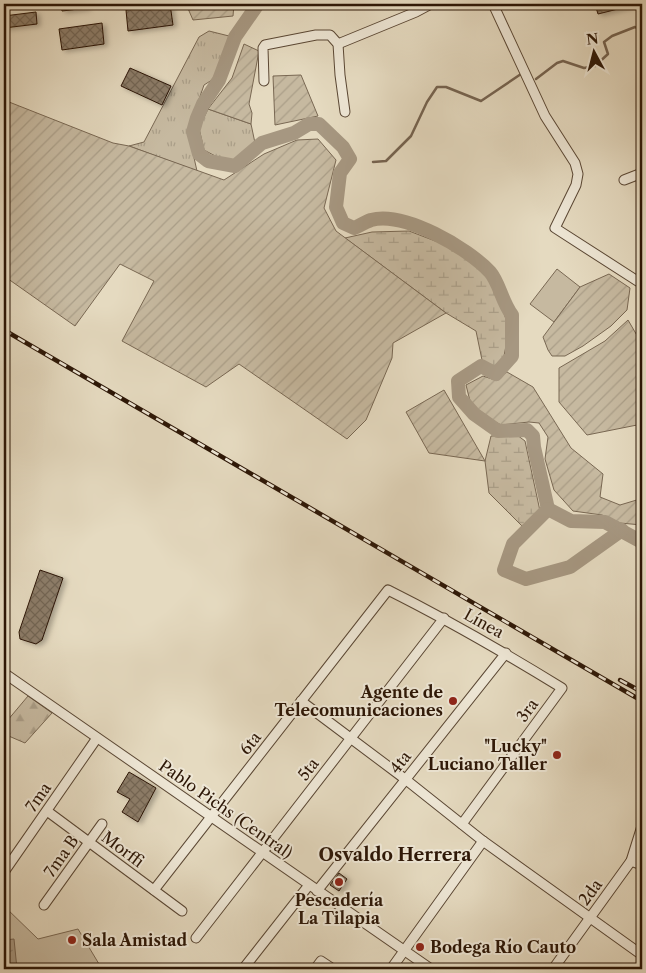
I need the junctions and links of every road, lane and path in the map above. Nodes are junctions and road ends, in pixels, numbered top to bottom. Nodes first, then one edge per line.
1 (431, 4) edge
2 (493, 4) edge
3 (338, 44) junction
4 (264, 81) dead end
5 (345, 112) dead end
6 (642, 173) edge
7 (624, 180) dead end
8 (642, 284) edge
9 (388, 590) joint
10 (444, 618) junction
11 (506, 653) junction
12 (4, 673) edge
13 (562, 688) joint
14 (301, 702) junction
15 (97, 738) junction
16 (350, 739) junction
17 (405, 780) junction
18 (47, 811) junction
19 (211, 817) junction
20 (102, 824) dead end
21 (462, 824) junction
22 (642, 826) edge
23 (483, 840) junction
24 (89, 842) junction
25 (264, 852) junction
26 (631, 861) junction
27 (642, 866) edge
28 (4, 872) edge
29 (309, 885) junction
30 (154, 890) junction
31 (317, 891) junction
32 (44, 905) dead end
33 (182, 911) dead end
34 (589, 919) junction
35 (196, 938) dead end
36 (404, 951) junction
37 (642, 955) edge
38 (244, 969) edge
39 (315, 969) edge
40 (333, 969) edge
41 (391, 969) edge
42 (430, 969) edge
43 (553, 969) edge

1 - 3 street
2 - 8 street
3 - 4 street
3 - 5 street
6 - 7 street
9 - 10 street, Línea
9 - 14 street, 6ta
10 - 11 street, Línea
10 - 16 street, 5ta
11 - 13 street, Línea
11 - 17 street, 4ta
12 - 15 street, Pablo Pichs (Central)
13 - 21 street, 3ra
14 - 16 street
14 - 19 street, 6ta
15 - 18 street, 7ma
15 - 19 street, Pablo Pichs (Central)
16 - 17 street
16 - 25 street, 5ta
17 - 21 street
17 - 31 street, 4ta
18 - 24 street, Morffi
18 - 28 street, 7ma
19 - 25 street, Pablo Pichs (Central)
19 - 30 street, 6ta
20 - 24 street, 7ma B
21 - 23 street
22 - 26 street, 2da
23 - 34 street
23 - 36 street
24 - 30 street, Morffi
24 - 32 street, 7ma B
25 - 29 street, Pablo Pichs (Central)
25 - 35 street, 5ta
26 - 27 street
26 - 34 street, 2da
29 - 31 street, Pablo Pichs (Central)
29 - 38 street
30 - 33 street, Morffi
31 - 36 street, Pablo Pichs (Central)
34 - 37 street
34 - 43 street, 2da
36 - 41 street
36 - 42 street, Pablo Pichs (Central)
39 - 40 street

